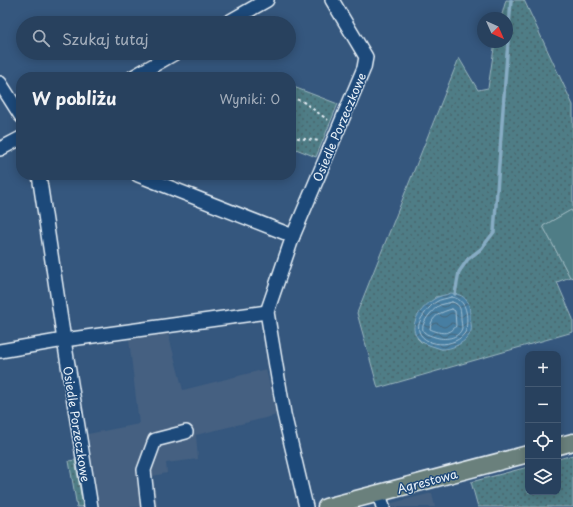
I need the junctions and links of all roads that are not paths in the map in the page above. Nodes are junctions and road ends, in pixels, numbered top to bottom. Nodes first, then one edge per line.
1 (267, 0) edge
2 (332, 0) edge
3 (239, 16) edge
4 (163, 60) edge
5 (142, 72) edge
6 (0, 83) edge
7 (16, 108) edge
8 (16, 141) edge
9 (0, 150) edge
10 (40, 180) edge
11 (151, 180) edge
12 (293, 236) junction
13 (268, 312) junction
14 (64, 340) junction
15 (0, 351) edge
16 (186, 432) dead end
17 (573, 442) edge
18 (561, 445) edge
19 (525, 455) edge
20 (381, 500) edge
21 (91, 507) edge
22 (148, 507) edge
23 (306, 507) edge
24 (326, 507) edge

1 - 3 street
2 - 12 street, Osiedle Porzeczkowe
4 - 5 street
6 - 7 street
8 - 9 street
10 - 14 street, Osiedle Porzeczkowe
11 - 12 street
12 - 13 street, Osiedle Porzeczkowe
13 - 14 street
13 - 23 street, Osiedle Porzeczkowe
14 - 15 street
14 - 21 street, Osiedle Porzeczkowe
16 - 22 street
17 - 18 main road
19 - 20 main road, Agrestowa
20 - 24 main road, Agrestowa

